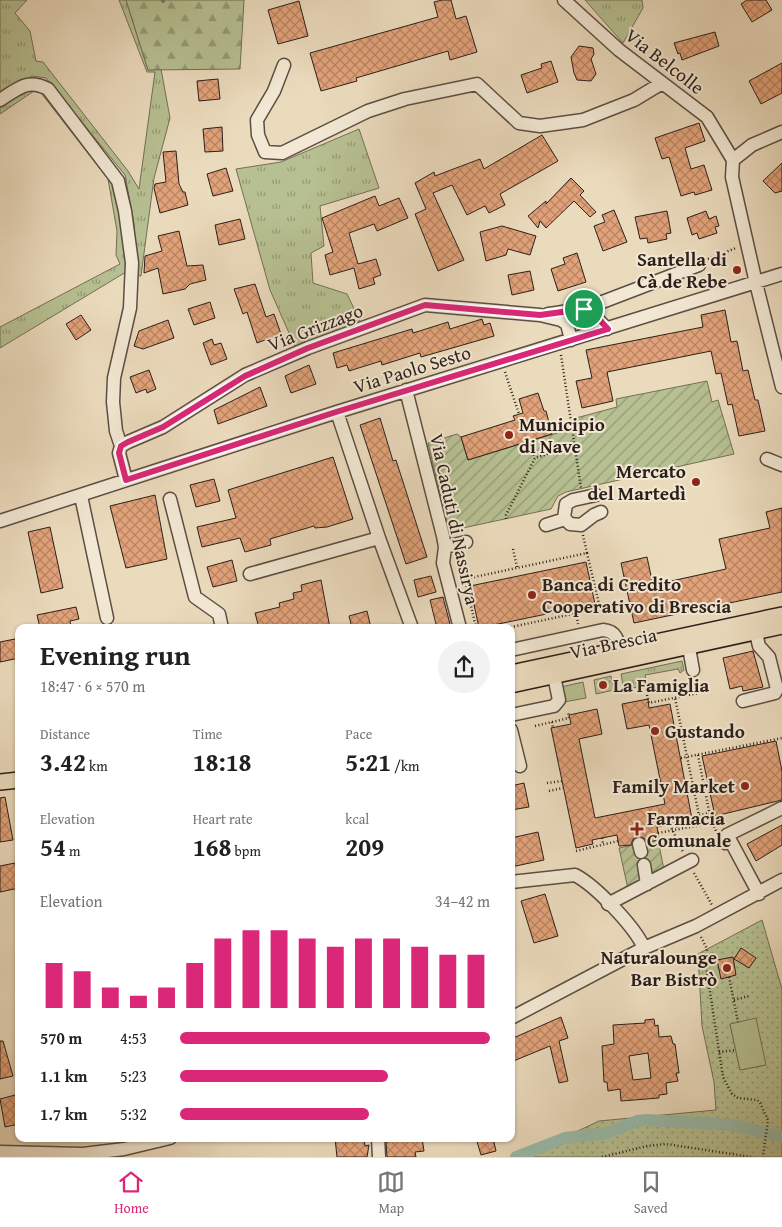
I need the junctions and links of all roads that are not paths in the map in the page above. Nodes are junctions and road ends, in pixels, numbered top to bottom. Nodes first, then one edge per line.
1 (564, 0) edge
2 (284, 65) dead end
3 (662, 83) junction
4 (0, 100) edge
5 (782, 132) edge
6 (733, 160) junction
7 (699, 265) road end
8 (782, 274) edge
9 (756, 283) junction
10 (584, 309) junction
11 (540, 315) junction
12 (608, 329) junction
13 (566, 341) junction
14 (782, 387) edge
15 (406, 390) junction
16 (336, 412) junction
17 (121, 446) junction
18 (768, 459) dead end
19 (782, 466) edge
20 (771, 474) dead end
21 (126, 480) junction
22 (596, 495) dead end
23 (81, 496) junction
24 (170, 499) dead end
25 (601, 512) dead end
26 (565, 519) junction
27 (0, 522) edge
28 (546, 525) dead end
29 (379, 538) junction
30 (466, 542) dead end
31 (445, 547) junction
32 (250, 574) dead end
33 (782, 614) edge
34 (107, 618) dead end
35 (221, 624) edge
36 (411, 624) edge
37 (459, 624) edge
38 (782, 626) edge
39 (756, 633) junction
40 (689, 648) junction
41 (515, 649) edge
42 (620, 651) junction
43 (694, 670) dead end
44 (515, 672) edge
45 (554, 676) junction
46 (515, 684) edge
47 (744, 700) dead end
48 (515, 716) edge
49 (515, 746) edge
50 (520, 766) dead end
51 (15, 780) edge
52 (0, 782) edge
53 (782, 808) edge
54 (689, 860) road end
55 (644, 866) dead end
56 (782, 880) edge
57 (515, 881) edge
58 (647, 884) junction
59 (759, 894) junction
60 (608, 904) junction
61 (644, 948) junction
62 (515, 1016) edge
63 (153, 1142) edge
64 (378, 1142) edge
65 (0, 1152) edge
66 (379, 1157) edge

1 - 3 street, Via Belcolle
2 - 3 street
3 - 6 street, Via Belcolle
4 - 17 street
5 - 6 street
6 - 9 street
7 - 10 street, Via Grizzago
8 - 9 street, Via Paolo Sesto
9 - 12 street, Via Paolo Sesto
9 - 14 street
10 - 11 street, Via Grizzago
10 - 12 street
11 - 13 street, Via Grizzago
11 - 17 street, Via Grizzago
12 - 13 street, Via Paolo Sesto
13 - 15 street, Via Paolo Sesto
15 - 16 street, Via Paolo Sesto
15 - 31 street, Via Caduti di Nassirya
16 - 21 street, Via Paolo Sesto
16 - 29 street
17 - 21 street
18 - 19 street
19 - 20 street
21 - 23 street, Via Paolo Sesto
22 - 26 street
23 - 27 street, Via Paolo Sesto
23 - 34 street
24 - 35 street
25 - 26 street
26 - 28 street
29 - 32 street
29 - 36 street
30 - 31 street
31 - 37 street, Via Caduti di Nassirya
33 - 42 main road, Via Brescia
38 - 39 main road, Via Brescia
39 - 40 main road, Via Brescia
39 - 47 street
40 - 43 street
40 - 45 main road, Via Brescia
41 - 42 street
42 - 44 main road, Via Brescia
45 - 46 main road, Via Brescia
45 - 48 street
49 - 50 street
51 - 52 main road
53 - 59 street
54 - 58 street
55 - 58 street
56 - 59 street
57 - 60 street
58 - 60 street
59 - 61 street
60 - 61 street
61 - 62 street
63 - 65 street
64 - 66 street

